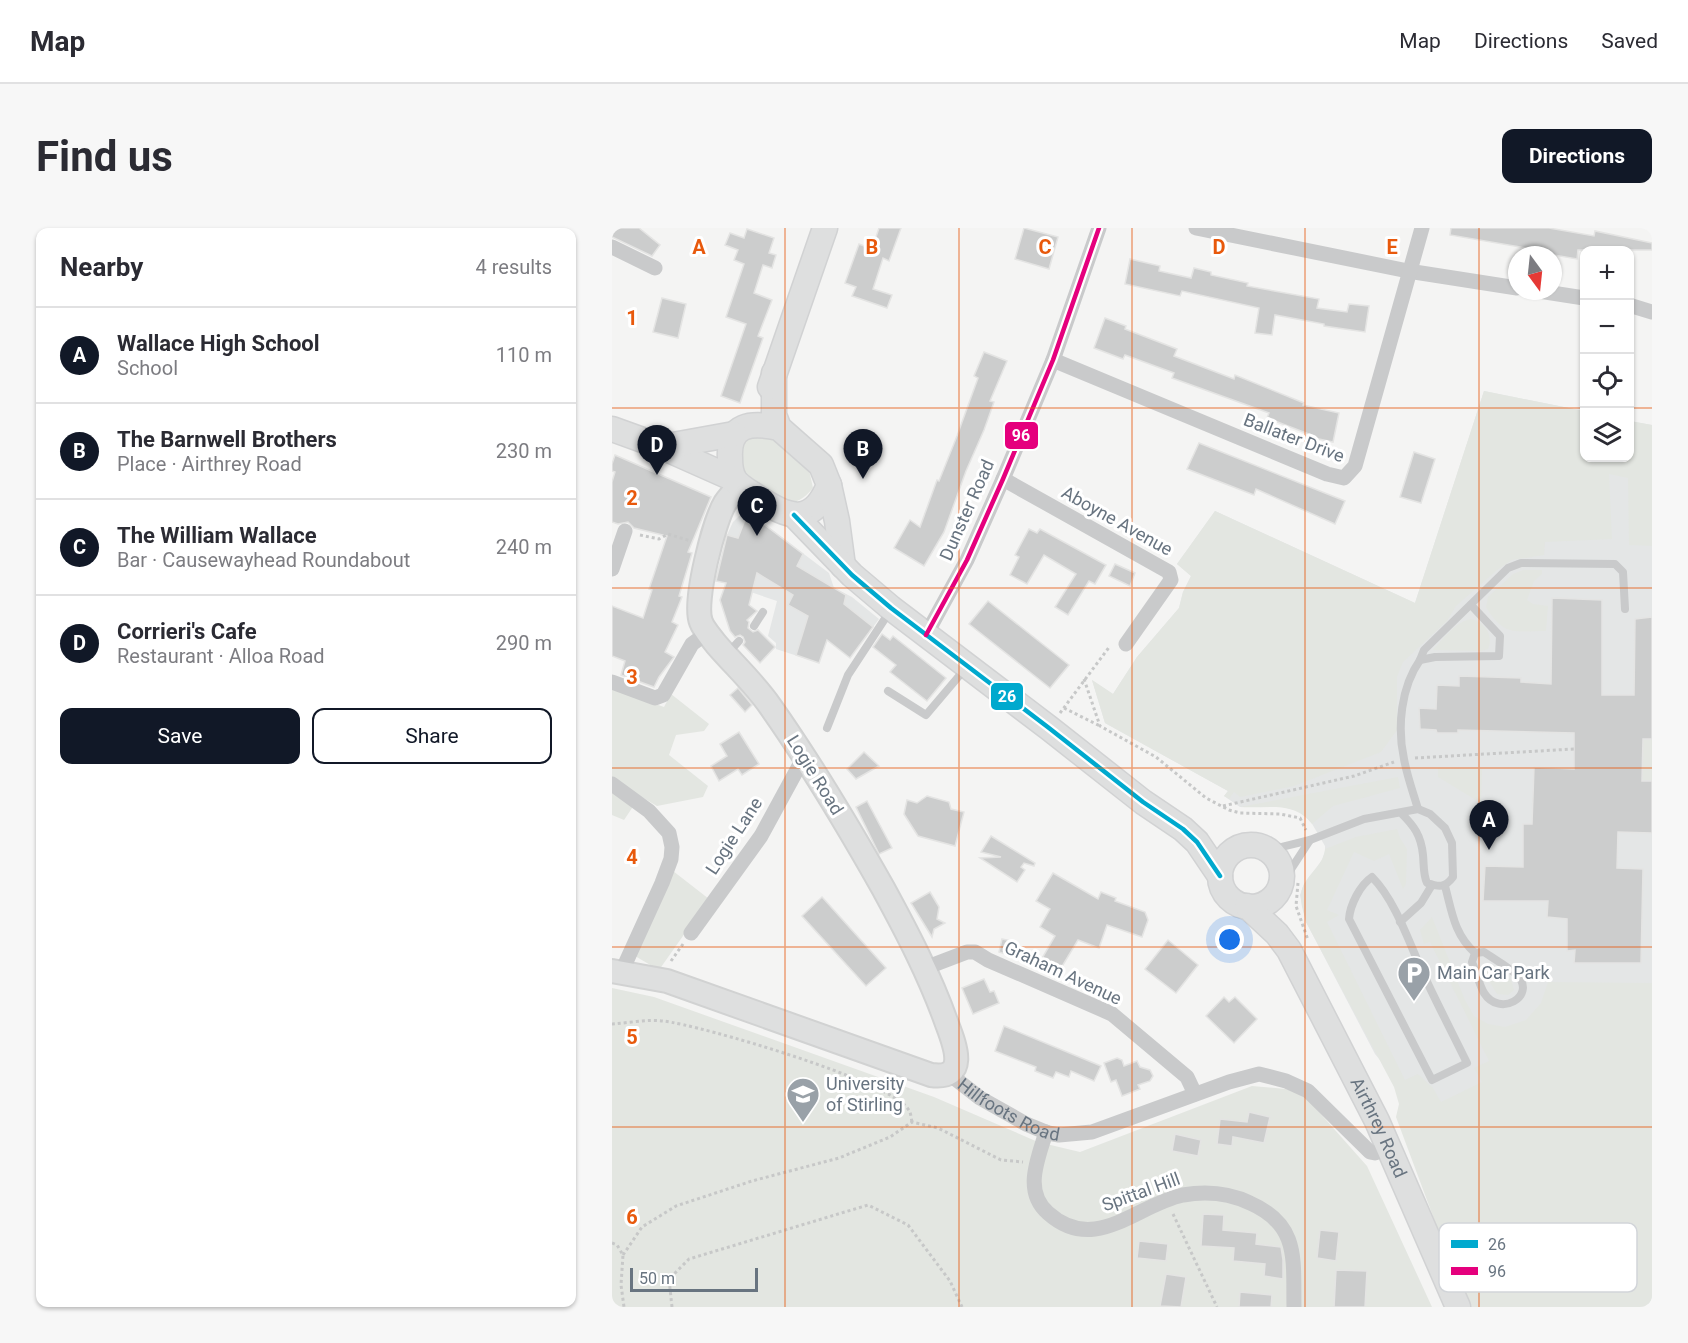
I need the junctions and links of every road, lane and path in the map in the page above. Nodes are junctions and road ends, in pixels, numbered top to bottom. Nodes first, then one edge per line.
1 (825, 228) edge
2 (1099, 228) edge
3 (1196, 228) edge
4 (1422, 228) edge
5 (612, 247) edge
6 (655, 268) dead end
7 (1408, 271) junction
8 (1508, 287) edge
9 (1562, 295) edge
10 (1580, 297) edge
11 (1634, 307) edge
12 (1652, 312) edge
13 (1053, 360) junction
14 (774, 373) junction
15 (779, 428) junction
16 (612, 429) edge
17 (738, 431) junction
18 (662, 447) junction
19 (1003, 479) junction
20 (736, 482) junction
21 (828, 484) junction
22 (794, 515) junction
23 (625, 531) joint
24 (710, 546) junction
25 (843, 566) junction
26 (612, 569) edge
27 (1471, 605) junction
28 (891, 608) junction
29 (1625, 609) dead end
30 (763, 612) dead end
31 (754, 626) dead end
32 (931, 627) junction
33 (707, 633) junction
34 (1126, 644) dead end
35 (1420, 660) junction
36 (968, 666) junction
37 (1084, 679) dead end
38 (612, 682) edge
39 (888, 691) dead end
40 (1064, 708) junction
41 (1100, 726) dead end
42 (827, 728) dead end
43 (1049, 728) junction
44 (804, 757) junction
45 (612, 784) edge
46 (1418, 809) junction
47 (1401, 813) junction
48 (1183, 829) junction
49 (1310, 840) junction
50 (1240, 847) junction
51 (1269, 850) junction
52 (1220, 876) junction
53 (1432, 885) junction
54 (1445, 886) junction
55 (1279, 888) junction
56 (1247, 906) junction
57 (1400, 922) junction
58 (691, 933) dead end
59 (1289, 950) junction
60 (1475, 953) junction
61 (925, 969) junction
62 (617, 972) edge
63 (612, 1024) edge
64 (948, 1073) junction
65 (1195, 1094) junction
66 (912, 1122) junction
67 (1046, 1132) junction
68 (1389, 1148) junction
69 (1036, 1166) junction
70 (1167, 1201) junction
71 (612, 1243) edge
72 (623, 1255) junction
73 (1439, 1263) edge
74 (1451, 1292) edge
75 (624, 1307) edge
76 (672, 1307) edge
77 (962, 1307) edge
78 (1217, 1307) edge
79 (1294, 1307) edge
80 (1458, 1307) edge

1 - 14 main road
2 - 13 street, Dunster Road
3 - 7 street
4 - 7 street, Ballater Drive
5 - 6 street
7 - 8 street
7 - 13 street, Ballater Drive
9 - 10 street
11 - 12 street
13 - 19 street, Dunster Road
14 - 15 main road
14 - 17 main road
15 - 17 main road
15 - 21 main road
16 - 18 main road
17 - 18 main road
17 - 20 main road
18 - 20 main road
19 - 32 street, Dunster Road
19 - 34 street, Aboyne Avenue
20 - 22 main road
20 - 24 main road, Logie Road
21 - 22 main road
21 - 25 main road
22 - 25 main road
23 - 24 path
23 - 26 street
24 - 33 main road, Logie Road
25 - 28 main road
27 - 29 lane
27 - 35 lane
27 - 35 lane
28 - 32 main road
28 - 42 lane
30 - 31 lane
32 - 36 main road
33 - 38 street
33 - 44 main road, Logie Road
35 - 46 lane
36 - 39 lane
36 - 43 main road
37 - 40 path
40 - 41 path
40 - 43 path
43 - 48 main road
44 - 58 street, Logie Lane
44 - 61 main road, Logie Road
45 - 62 street
46 - 47 lane
46 - 54 lane
47 - 49 lane
47 - 53 lane
48 - 50 main road
48 - 52 main road
49 - 51 lane
49 - 55 lane
50 - 51 main road
50 - 52 main road
51 - 55 main road
52 - 56 main road
53 - 54 lane
53 - 57 lane
54 - 60 lane
55 - 56 main road
55 - 59 main road
56 - 59 main road
57 - 57 lane
59 - 68 main road, Airthrey Road
60 - 60 lane
61 - 64 main road, Logie Road
61 - 65 street, Graham Avenue
62 - 64 main road, Hillfoots Road
63 - 66 path
64 - 67 street, Hillfoots Road
65 - 67 street, Hillfoots Road
65 - 68 street, Hillfoots Road
66 - 69 path
66 - 72 path
67 - 69 street, Spittal Hill
68 - 73 main road, Airthrey Road
69 - 70 street, Spittal Hill
70 - 78 path
70 - 79 street, Spittal Hill
71 - 72 path
72 - 75 path
74 - 80 main road, Airthrey Road
76 - 77 path

